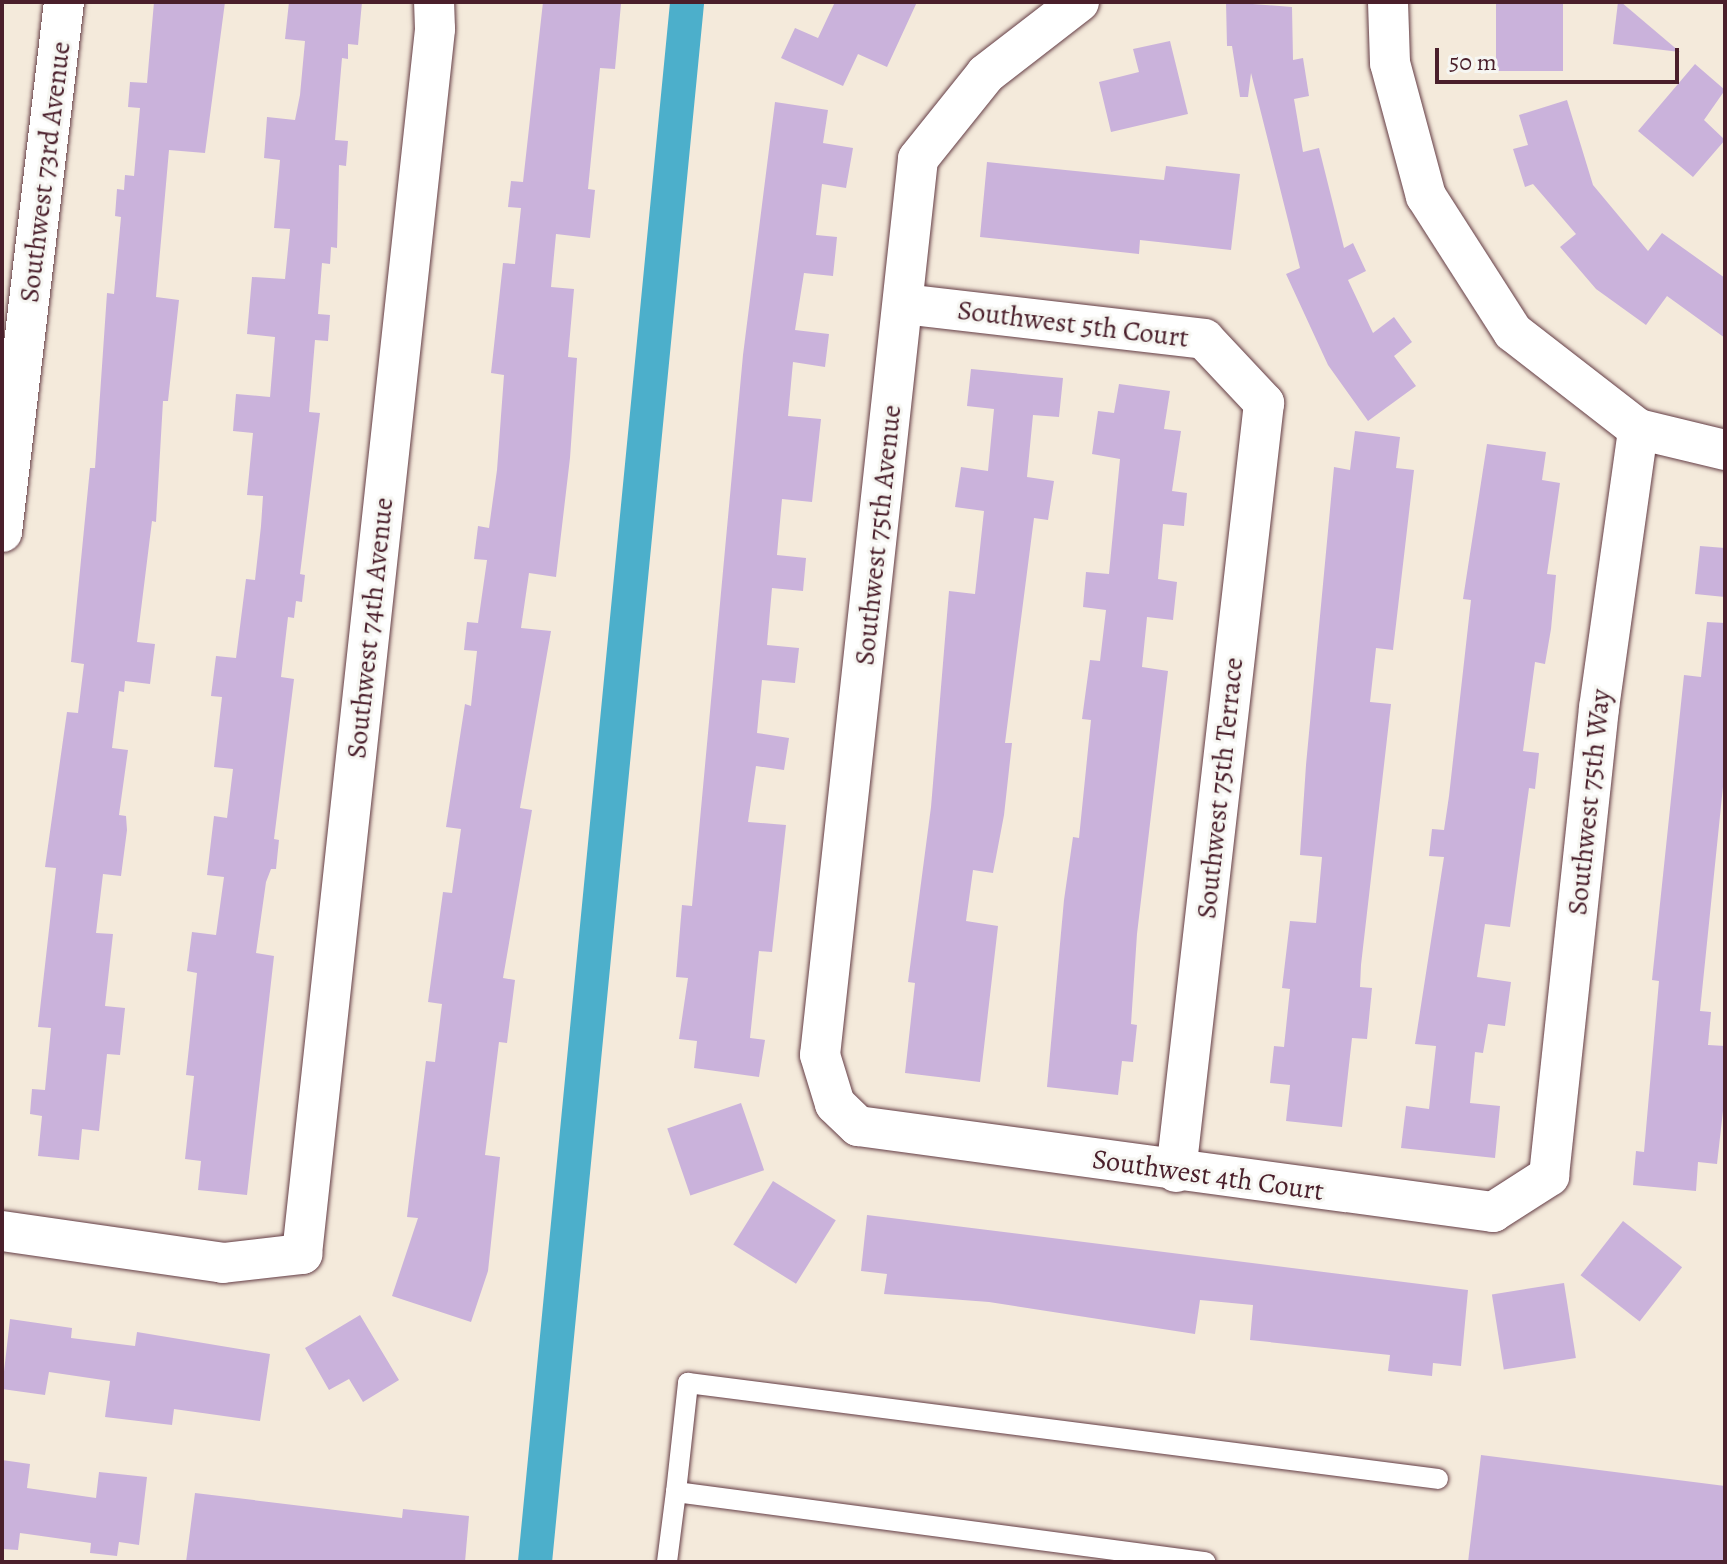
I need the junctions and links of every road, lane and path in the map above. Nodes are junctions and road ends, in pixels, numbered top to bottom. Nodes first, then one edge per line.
1 (64, 2) edge
2 (434, 2) edge
3 (1079, 2) edge
4 (1388, 2) edge
5 (903, 304) junction
6 (1264, 403) joint
7 (1638, 429) junction
8 (1725, 450) edge
9 (7, 453) edge
10 (2, 532) edge
11 (858, 1126) joint
12 (1176, 1172) junction
13 (1549, 1176) joint
14 (2, 1231) edge
15 (1438, 1479) dead end
16 (676, 1492) junction
17 (667, 1562) edge
18 (1205, 1562) edge

1 - 9 street, Southwest 73rd Avenue
2 - 14 street, Southwest 74th Avenue
3 - 5 street, Southwest 75th Avenue
4 - 7 street
5 - 6 street, Southwest 5th Court
5 - 11 street, Southwest 75th Avenue
6 - 12 street, Southwest 75th Terrace
7 - 8 street
7 - 13 street, Southwest 75th Way
9 - 10 street, Southwest 73rd Avenue
11 - 12 street, Southwest 4th Court
12 - 13 street, Southwest 4th Court
15 - 16 lane
16 - 17 lane
16 - 18 lane

